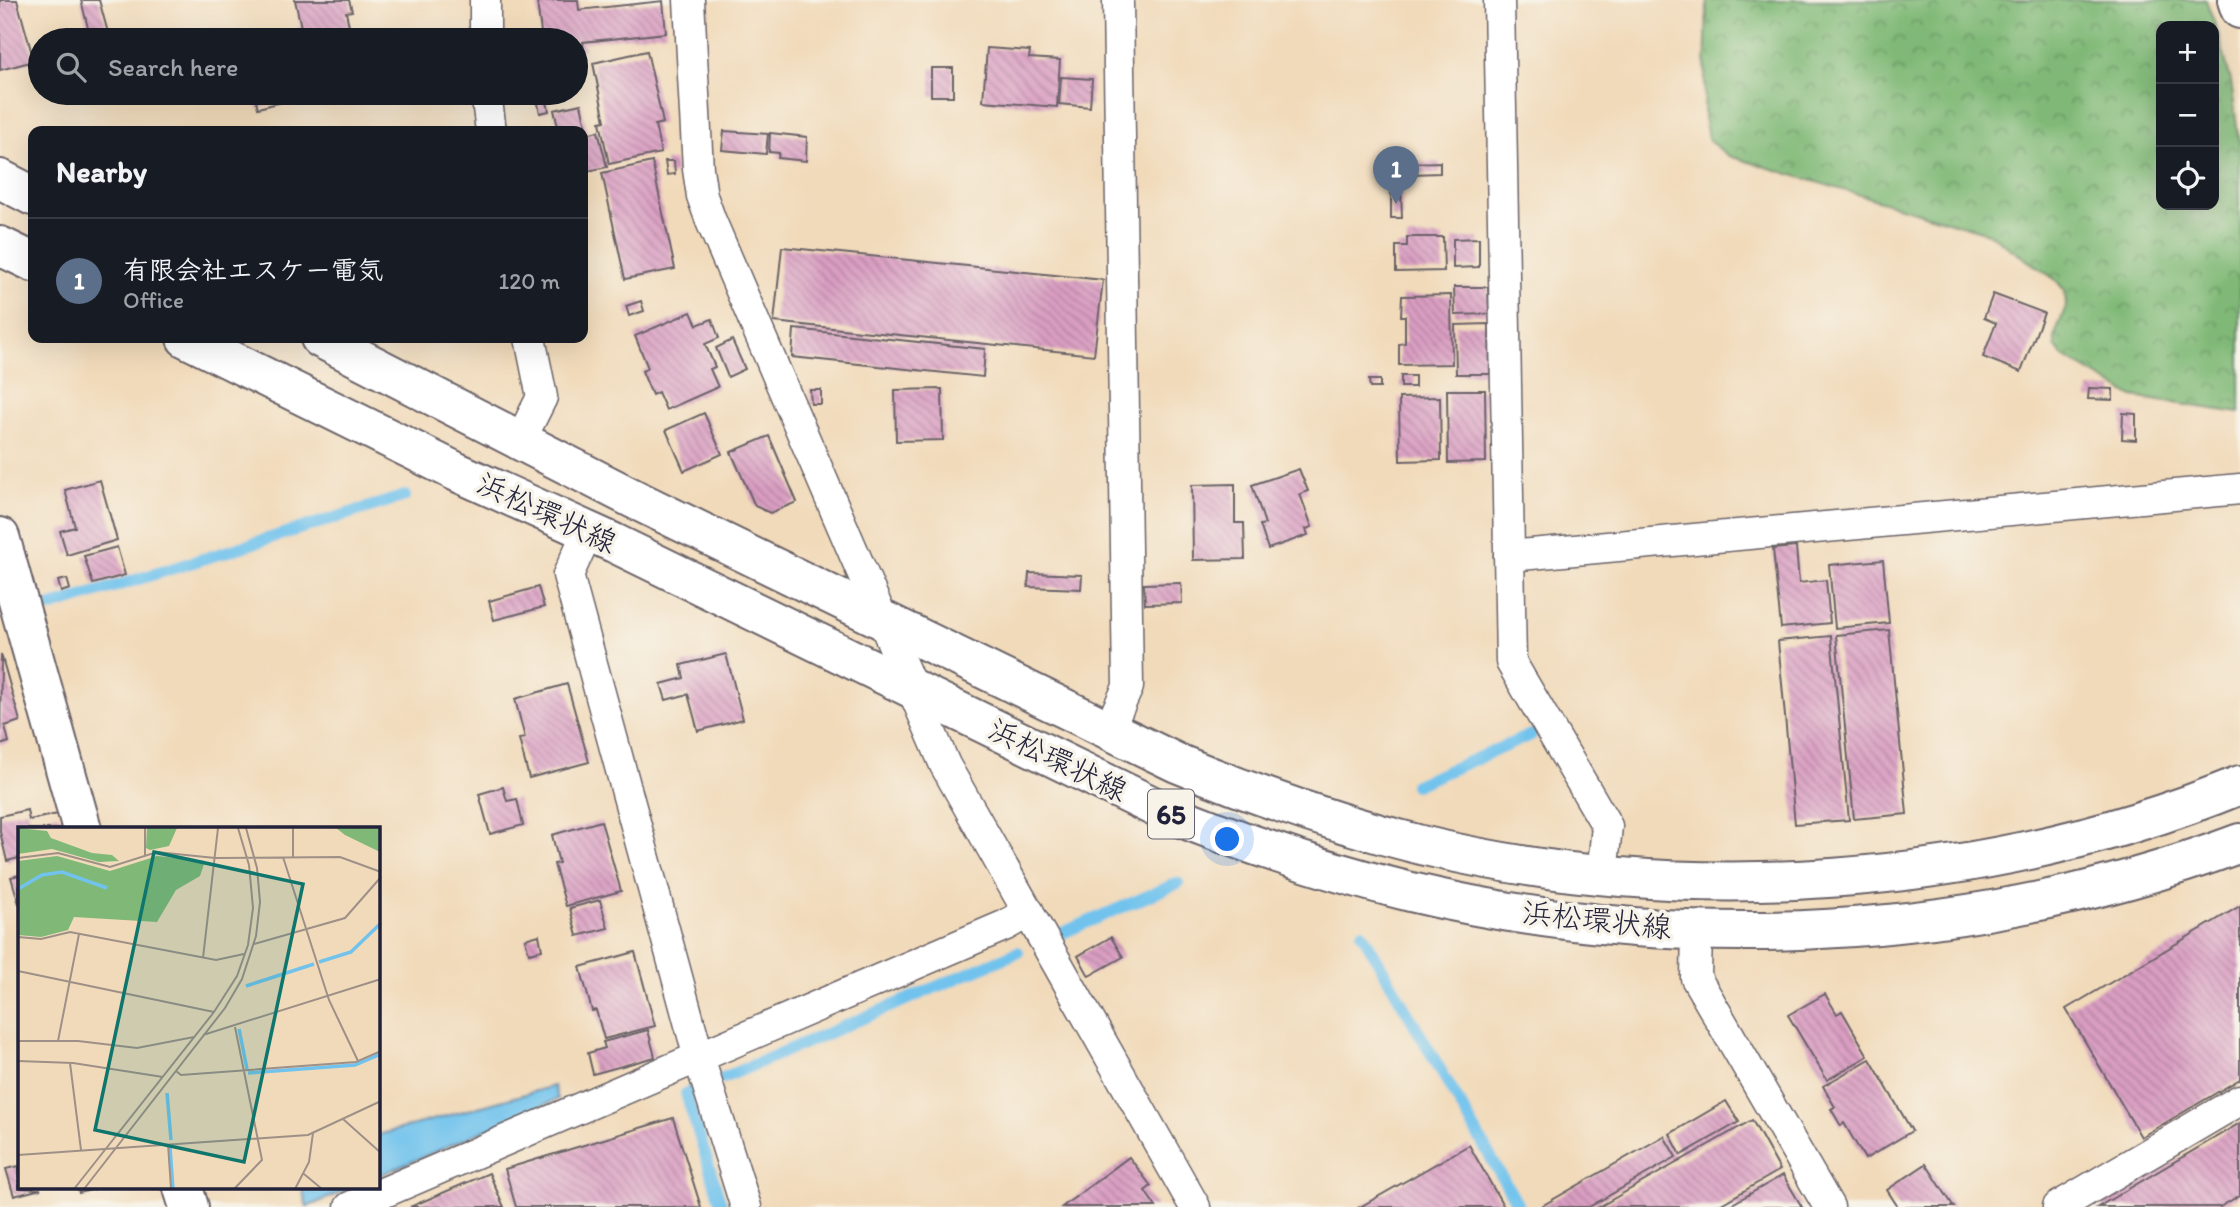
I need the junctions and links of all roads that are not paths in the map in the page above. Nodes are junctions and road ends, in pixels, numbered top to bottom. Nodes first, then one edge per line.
1 (485, 0) edge
2 (689, 0) edge
3 (1118, 0) edge
4 (1499, 0) edge
5 (2237, 0) edge
6 (2240, 9) edge
7 (485, 28) edge
8 (488, 105) edge
9 (490, 126) edge
10 (0, 179) edge
11 (28, 193) edge
12 (0, 246) edge
13 (28, 260) edge
14 (196, 343) edge
15 (330, 343) edge
16 (531, 343) edge
17 (520, 441) junction
18 (2240, 489) edge
19 (588, 531) junction
20 (0, 537) edge
21 (1509, 556) junction
22 (7, 589) edge
23 (883, 621) junction
24 (913, 689) junction
25 (1108, 731) junction
26 (2240, 785) edge
27 (81, 827) edge
28 (2240, 843) edge
29 (1602, 875) junction
30 (1029, 912) junction
31 (1697, 929) junction
32 (699, 1058) junction
33 (2240, 1100) edge
34 (184, 1190) edge
35 (189, 1207) edge
36 (350, 1207) edge
37 (746, 1207) edge
38 (1195, 1207) edge
39 (1829, 1207) edge
40 (2058, 1207) edge

1 - 7 street
2 - 23 street
3 - 25 street
4 - 21 street
5 - 6 main road
8 - 9 street
10 - 11 main road
12 - 13 main road
14 - 19 main road, 浜松環状線 / 65
15 - 17 main road, 浜松環状線 / 65
16 - 17 street
17 - 23 main road, 浜松環状線 / 65
18 - 21 street
19 - 24 main road, 浜松環状線 / 65
19 - 32 street
20 - 22 main road
21 - 29 street
22 - 27 main road
23 - 24 street
23 - 25 main road, 浜松環状線 / 65
24 - 30 street
24 - 31 main road, 浜松環状線 / 65
25 - 29 main road, 浜松環状線 / 65
26 - 29 main road, 浜松環状線 / 65
28 - 31 main road, 浜松環状線 / 65
30 - 32 street
30 - 38 street
31 - 39 street
32 - 36 street
32 - 37 street
33 - 40 street
34 - 35 main road

